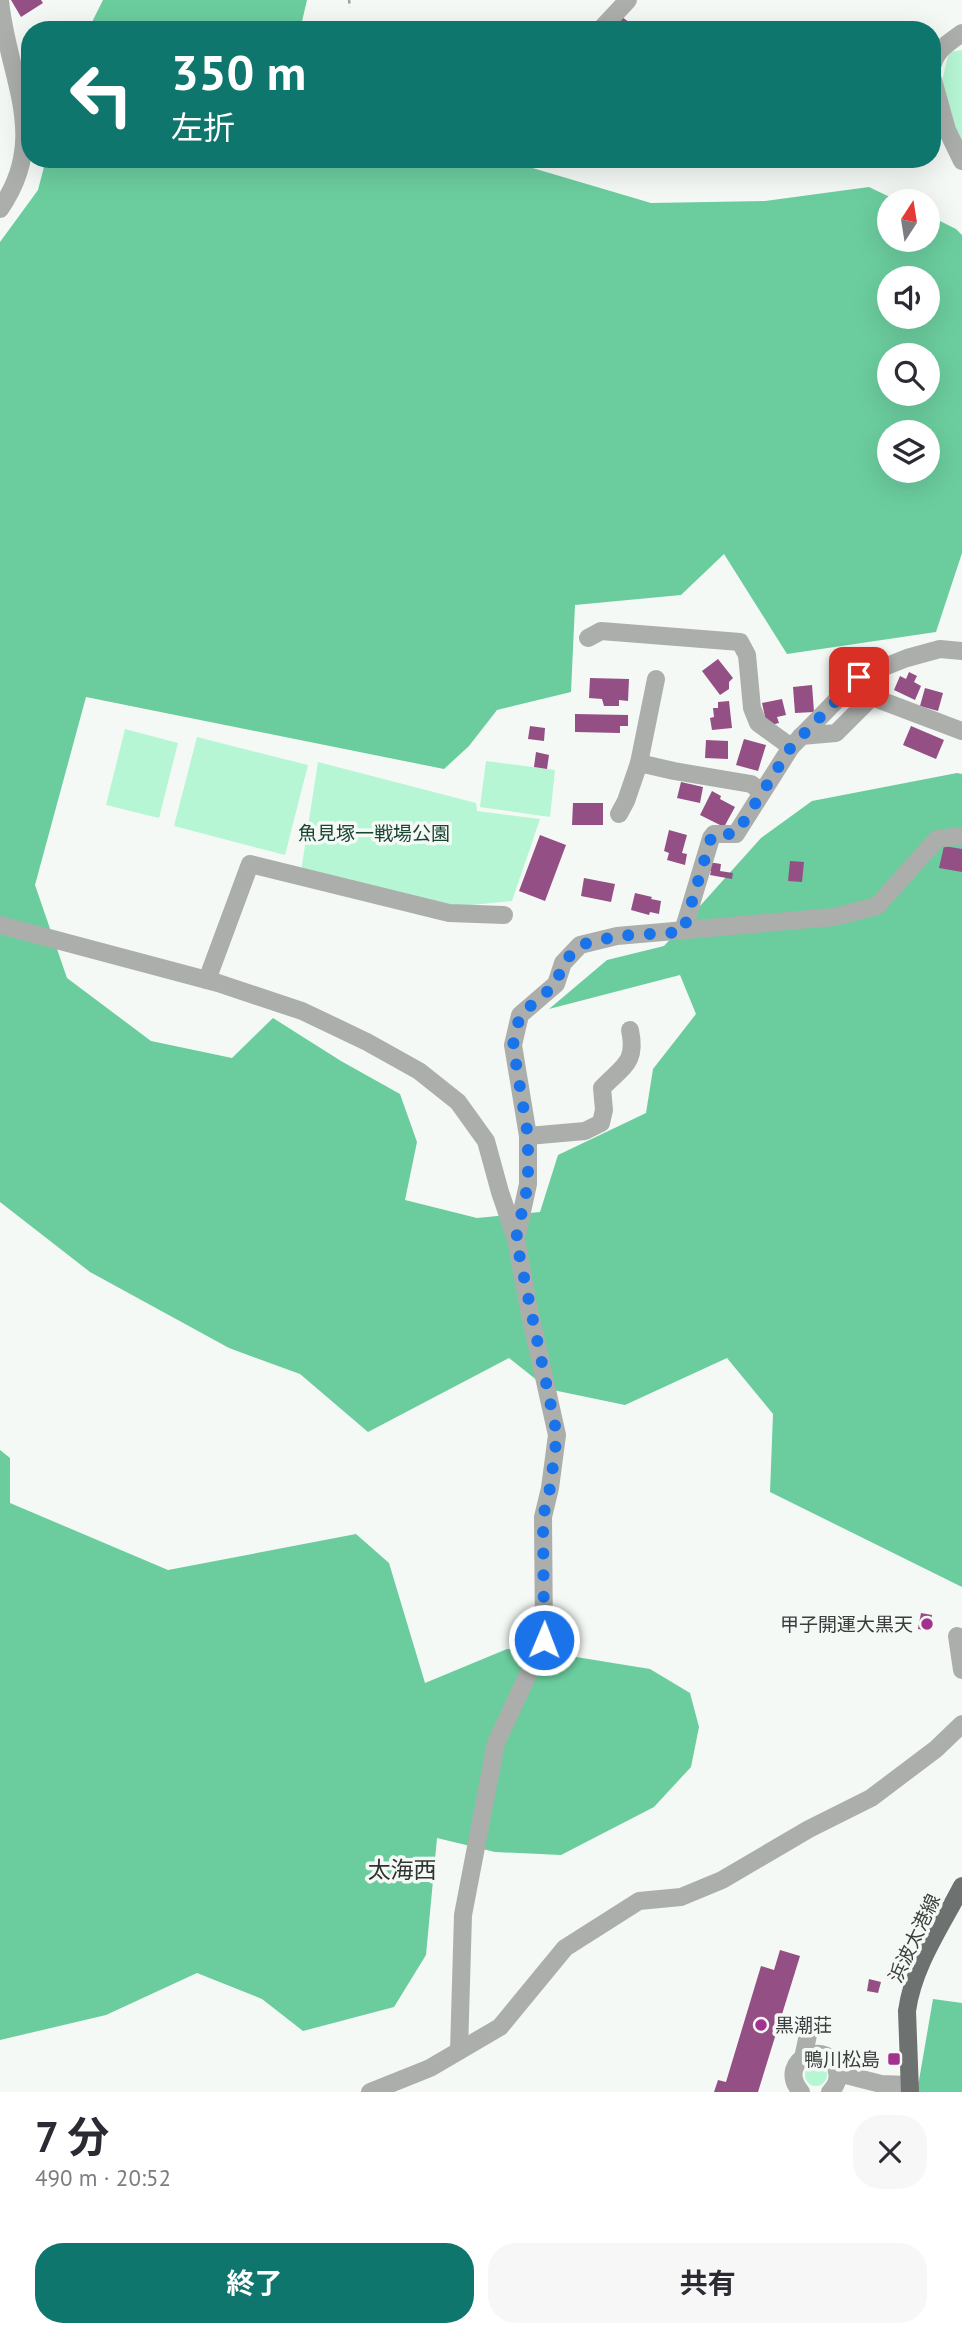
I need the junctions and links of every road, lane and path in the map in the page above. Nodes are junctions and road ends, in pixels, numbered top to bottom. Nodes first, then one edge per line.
1 (0, 0) edge
2 (349, 0) edge
3 (628, 0) edge
4 (350, 8) dead end
5 (608, 21) edge
6 (962, 33) edge
7 (941, 50) edge
8 (21, 99) edge
9 (941, 109) edge
10 (962, 161) edge
11 (21, 165) edge
12 (0, 209) edge
13 (588, 638) dead end
14 (962, 651) edge
15 (656, 679) dead end
16 (962, 731) edge
17 (796, 741) junction
18 (639, 763) junction
19 (762, 792) junction
20 (619, 814) dead end
21 (962, 836) edge
22 (504, 915) dead end
23 (0, 925) edge
24 (683, 932) junction
25 (207, 980) junction
26 (630, 1030) dead end
27 (528, 1136) junction
28 (516, 1239) junction
29 (957, 1636) dead end
30 (962, 1670) edge
31 (962, 1724) edge
32 (962, 1886) edge
33 (459, 2051) junction
34 (838, 2074) junction
35 (910, 2089) edge
36 (370, 2092) edge
37 (801, 2092) edge
38 (830, 2092) edge

1 - 8 street
2 - 4 path
3 - 5 street
6 - 7 street
9 - 10 street
11 - 12 street
13 - 17 street
14 - 17 street
15 - 18 street
16 - 17 street
17 - 19 street
18 - 19 street
18 - 20 street
19 - 24 street
21 - 24 street
22 - 25 street
23 - 25 street
24 - 27 street
25 - 28 street
26 - 27 street
27 - 28 street
28 - 33 street
29 - 30 street
31 - 33 street
32 - 35 main road, 浜波太港線
33 - 36 street
34 - 35 street
34 - 37 street
34 - 38 street

